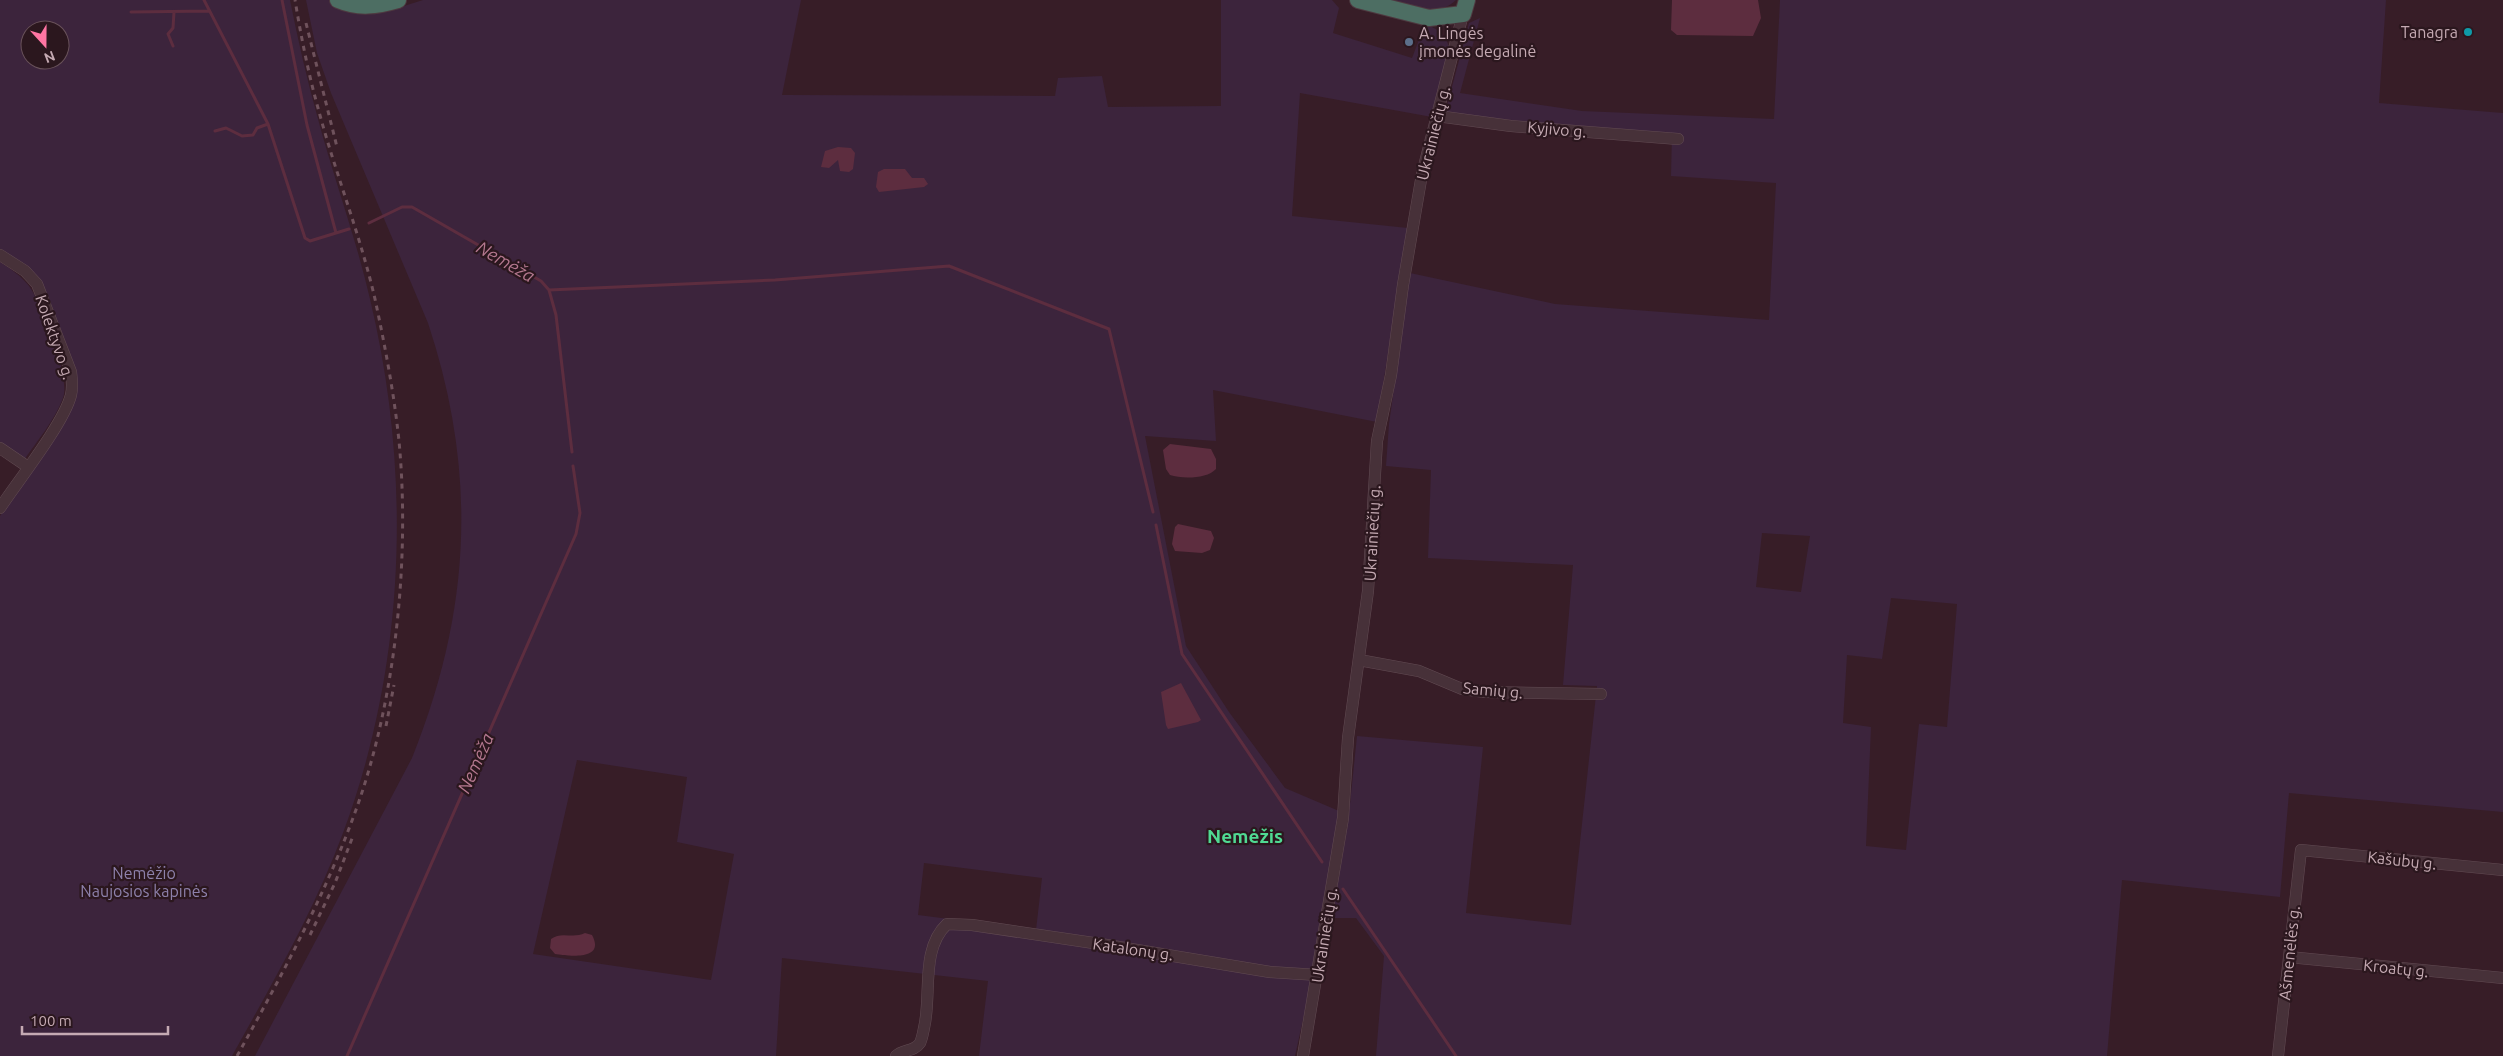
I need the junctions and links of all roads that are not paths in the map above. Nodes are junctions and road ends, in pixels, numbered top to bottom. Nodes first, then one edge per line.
1 (338, 0) edge
2 (398, 0) edge
3 (1358, 0) edge
4 (1465, 7) edge
5 (1438, 116) junction
6 (1678, 139) dead end
7 (0, 255) edge
8 (0, 448) edge
9 (28, 467) junction
10 (0, 508) edge
11 (1358, 660) junction
12 (1601, 694) dead end
13 (2301, 850) joint
14 (2503, 870) edge
15 (2289, 957) junction
16 (1318, 975) junction
17 (2503, 978) edge
18 (896, 1056) edge
19 (1303, 1056) edge
20 (2278, 1056) edge

1 - 2 highway
3 - 4 highway
4 - 5 street, Ukrainiečių g.
5 - 6 street, Kyjivo g.
5 - 11 street, Ukrainiečių g.
7 - 9 street, Kolektyvo g.
8 - 9 street
9 - 10 street, Kolektyvo g.
11 - 12 street, Samių g.
11 - 16 street, Ukrainiečių g.
13 - 14 street, Kašubų g.
13 - 15 street, Ašmenėlės g.
15 - 17 street, Kroatų g.
15 - 20 street, Ašmenėlės g.
16 - 18 street, Katalonų g.
16 - 19 street, Ukrainiečių g.

